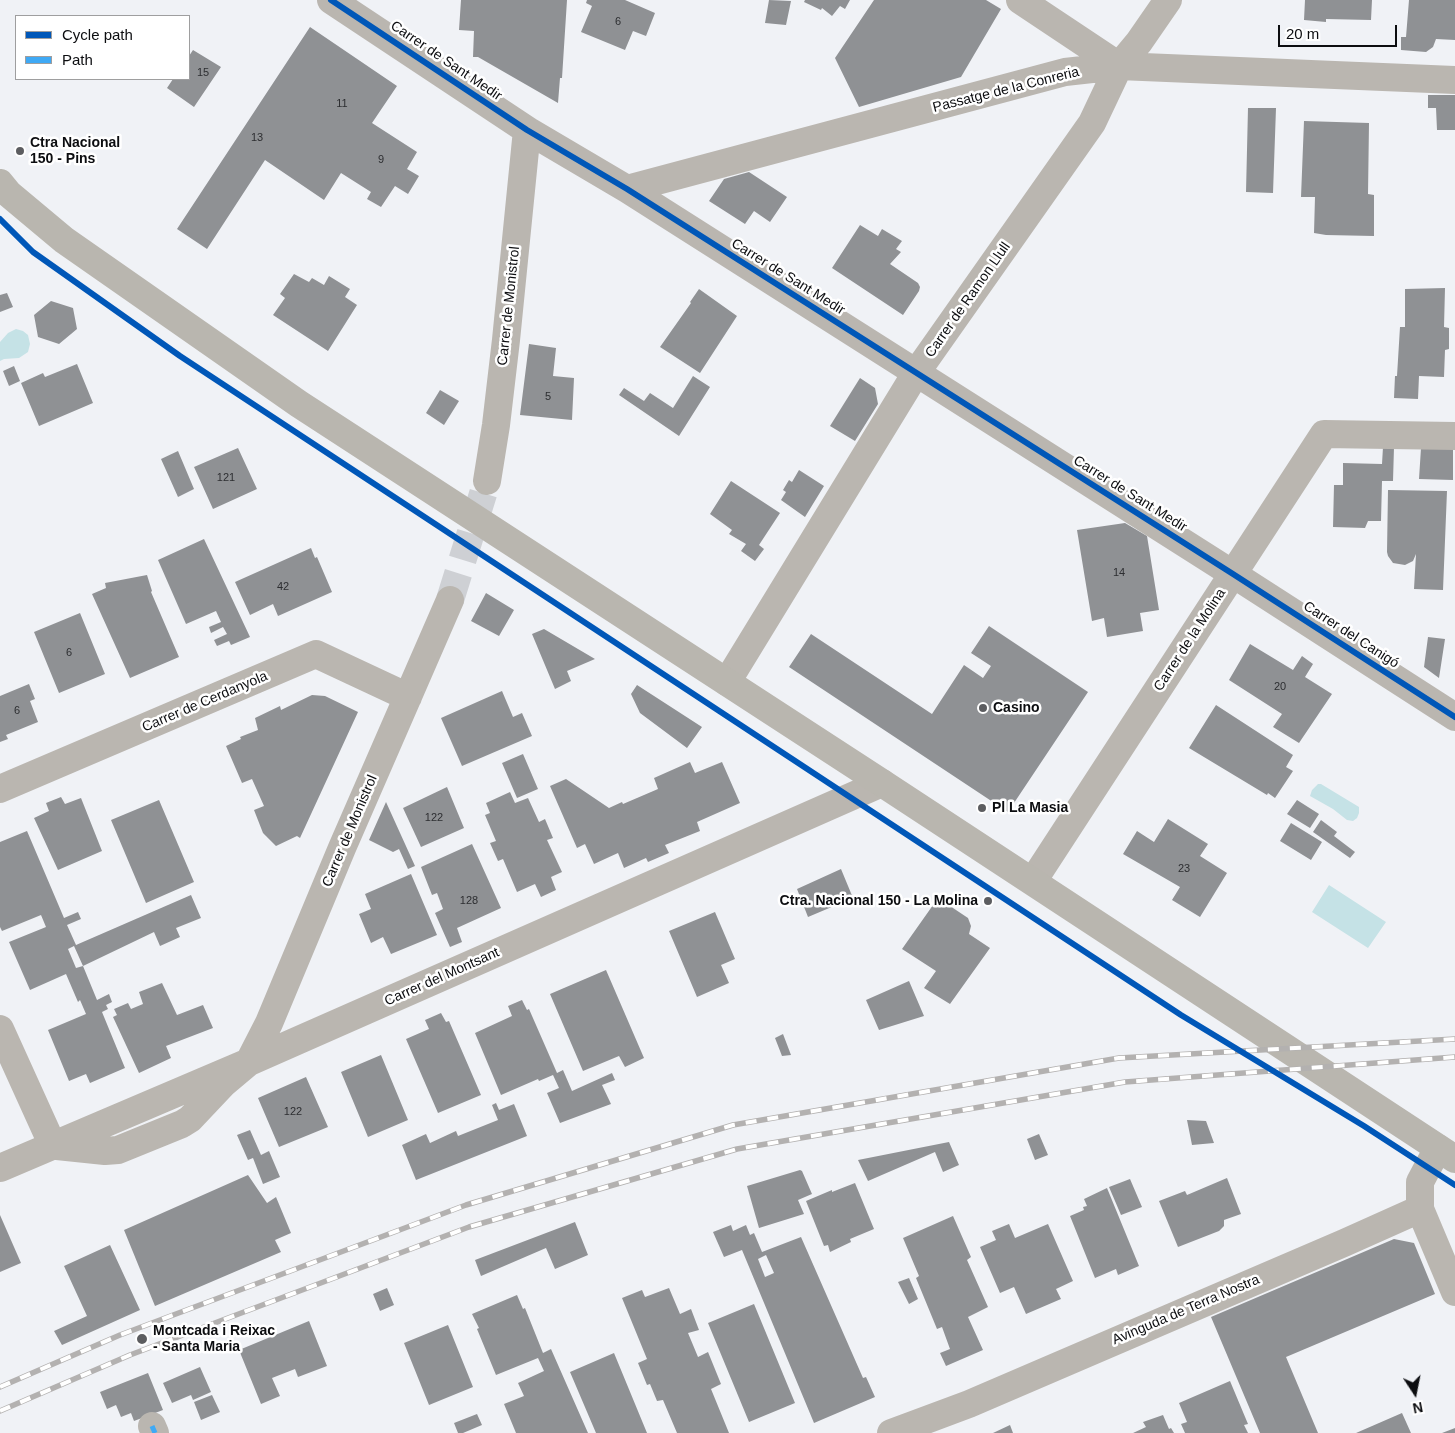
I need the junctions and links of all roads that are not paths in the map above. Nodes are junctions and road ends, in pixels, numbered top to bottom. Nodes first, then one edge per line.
1 (331, 0) edge
2 (1020, 0) edge
3 (1168, 0) edge
4 (1119, 66) junction
5 (1455, 80) edge
6 (527, 130) junction
7 (627, 189) junction
8 (3, 191) edge
9 (916, 373) junction
10 (1455, 436) edge
11 (487, 481) tunnel mouth
12 (1233, 574) junction
13 (450, 600) tunnel mouth
14 (727, 682) junction
15 (408, 697) junction
16 (1455, 717) edge
17 (882, 783) junction
18 (0, 789) edge
19 (1033, 882) junction
20 (0, 1029) edge
21 (249, 1062) junction
22 (53, 1146) junction
23 (1447, 1153) edge
24 (0, 1168) edge
25 (1420, 1209) junction
26 (1455, 1292) edge
27 (891, 1433) edge

1 - 6 street, Carrer de Sant Medir
2 - 4 street
3 - 4 street, Carrer de Ramon Llull
4 - 5 street, Passatge de la Conreria
4 - 7 street, Passatge de la Conreria
4 - 9 street, Carrer de Ramon Llull
6 - 7 street, Carrer de Sant Medir
6 - 11 street, Carrer de Monistrol
7 - 9 street, Carrer de Sant Medir
8 - 14 main road
9 - 12 street, Carrer de Sant Medir
9 - 14 street, Carrer de Ramon Llull
10 - 12 street, Carrer de la Molina
12 - 16 street, Carrer del Canigó
12 - 19 street, Carrer de la Molina
13 - 15 street, Carrer de Monistrol
14 - 17 main road
15 - 18 street, Carrer de Cerdanyola
15 - 21 street, Carrer de Monistrol
17 - 19 main road
17 - 21 street, Carrer del Montsant
19 - 23 main road
20 - 22 street
21 - 22 street
22 - 24 street
23 - 25 street
25 - 26 street
25 - 27 street, Avinguda de Terra Nostra

